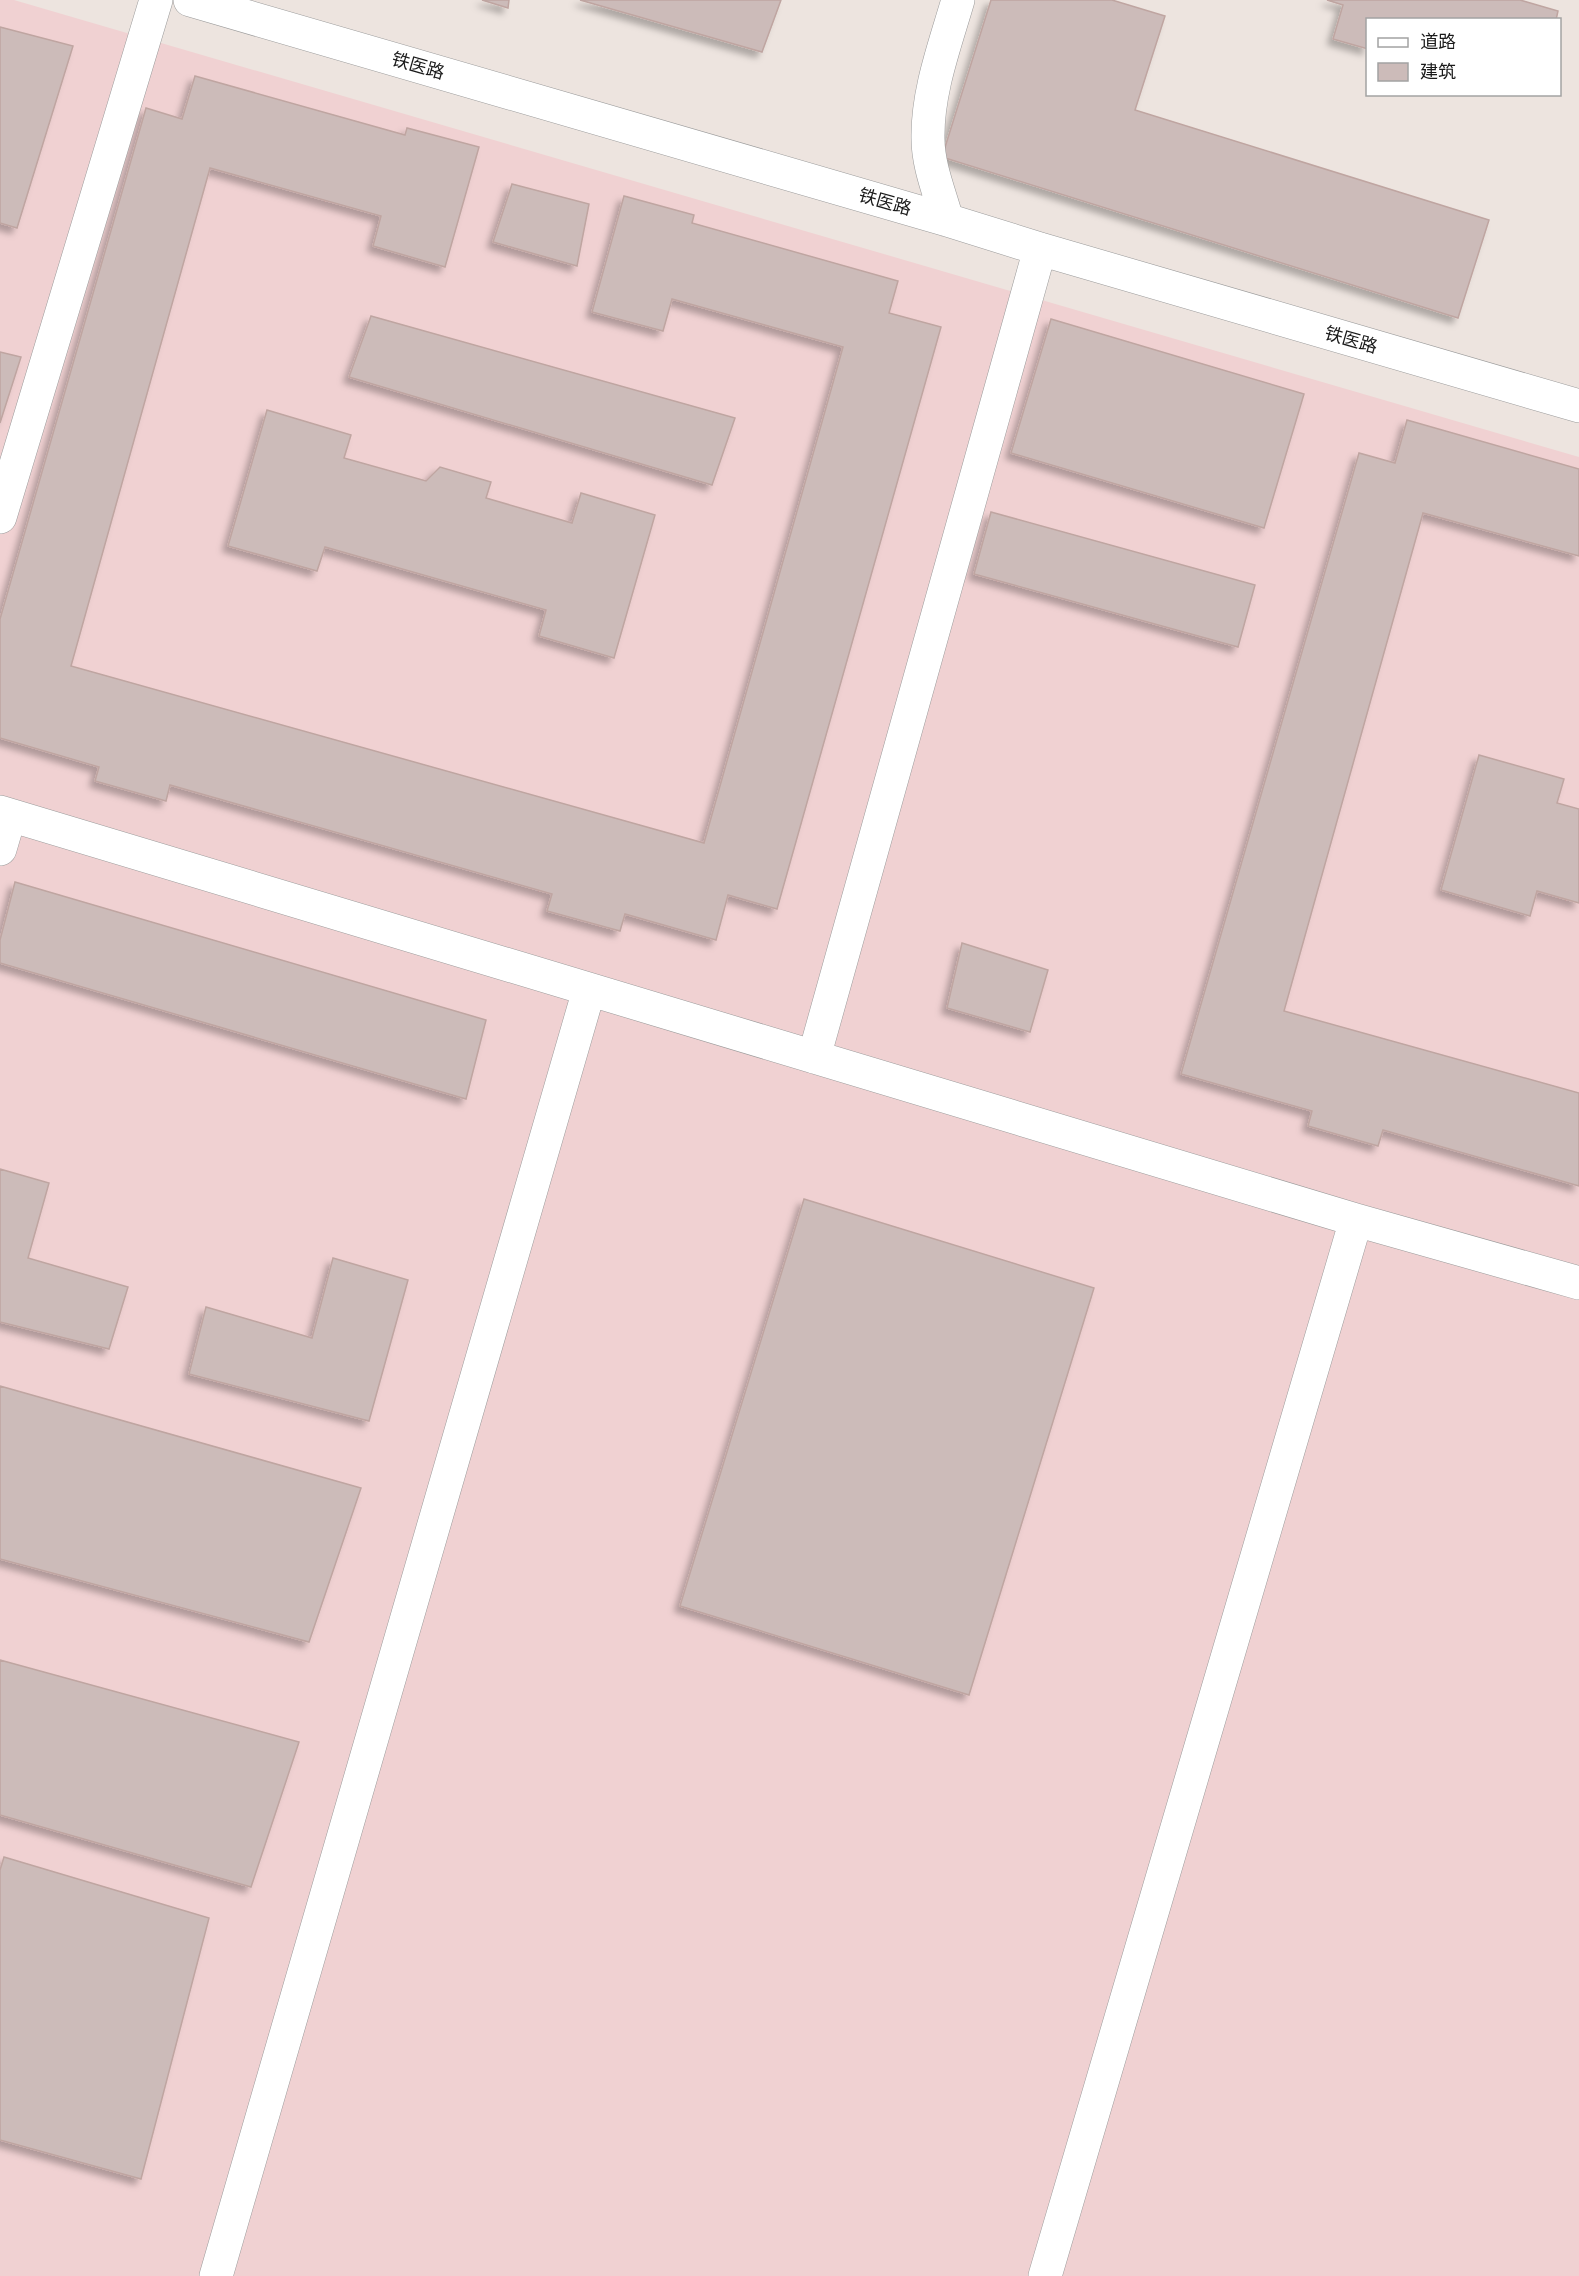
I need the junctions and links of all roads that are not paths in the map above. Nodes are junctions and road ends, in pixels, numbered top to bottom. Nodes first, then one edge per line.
1 (156, 0) edge
2 (190, 0) edge
3 (958, 0) edge
4 (947, 220) junction
5 (1040, 249) junction
6 (1579, 406) edge
7 (0, 517) edge
8 (5, 814) edge
9 (0, 849) edge
10 (589, 990) junction
11 (814, 1057) junction
12 (1356, 1220) junction
13 (1579, 1283) edge
14 (216, 2276) edge
15 (1045, 2276) edge

1 - 7 street
2 - 4 street, 铁医路
3 - 4 street
4 - 5 street, 铁医路
5 - 6 street, 铁医路
5 - 11 street
8 - 9 street
8 - 10 street
10 - 11 street
10 - 14 street
11 - 12 street
12 - 13 street
12 - 15 street

